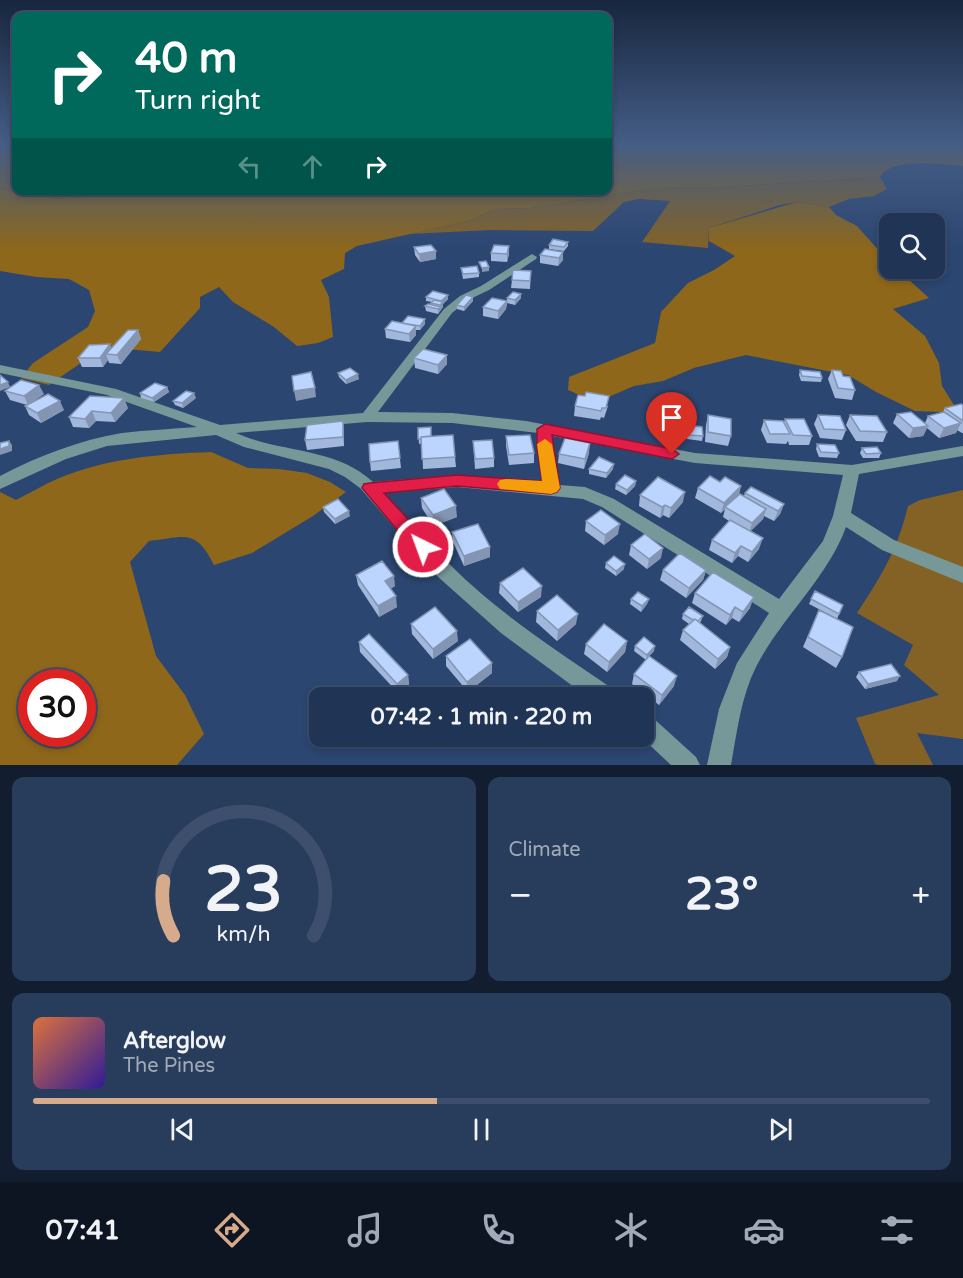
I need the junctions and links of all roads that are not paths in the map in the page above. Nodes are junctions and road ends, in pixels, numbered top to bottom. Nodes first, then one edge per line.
1 (532, 257) dead end
2 (0, 369) edge
3 (367, 417) junction
4 (218, 429) junction
5 (545, 429) junction
6 (963, 451) edge
7 (852, 470) junction
8 (0, 483) edge
9 (370, 488) junction
10 (551, 488) junction
11 (842, 516) junction
12 (963, 575) edge
13 (781, 611) junction
14 (592, 687) edge
15 (654, 734) edge
16 (688, 765) edge
17 (719, 765) edge

1 - 3 street
2 - 4 street
3 - 4 street
3 - 5 street
4 - 8 street
4 - 9 street
5 - 7 street
5 - 10 street
6 - 7 street
7 - 11 street
9 - 10 street
9 - 14 street
10 - 13 street
11 - 12 street
11 - 13 street
13 - 17 street
15 - 16 street

